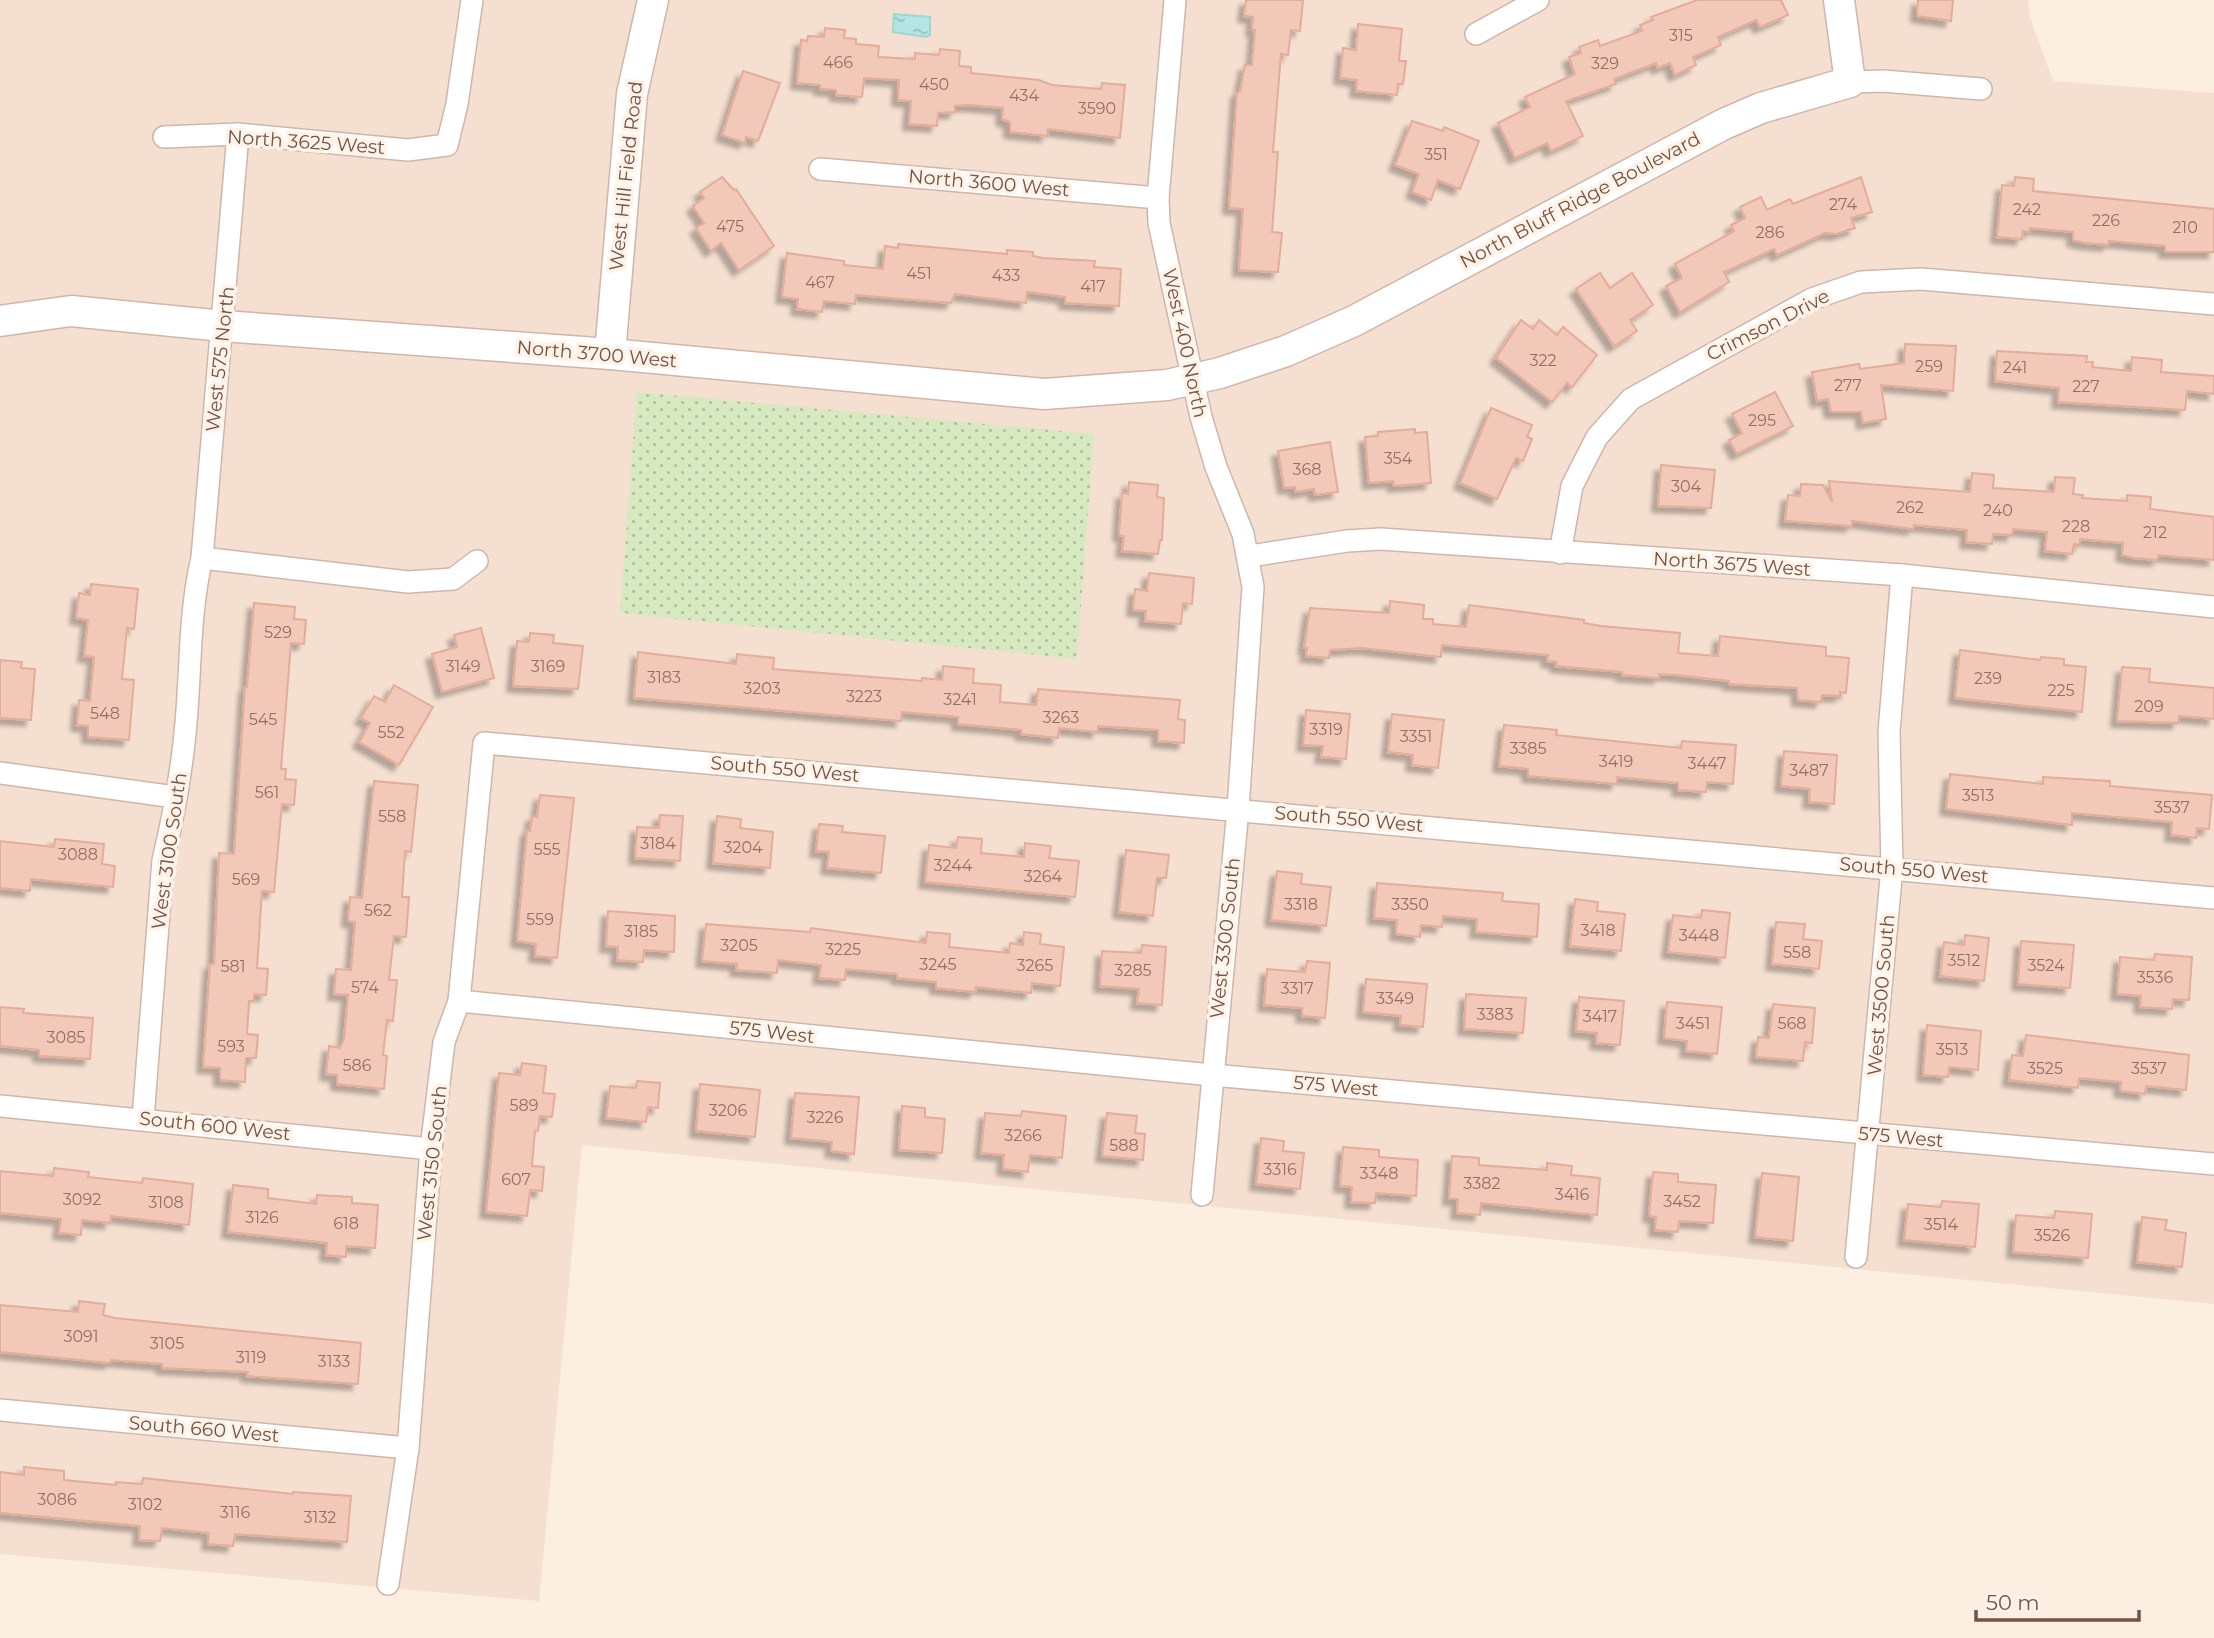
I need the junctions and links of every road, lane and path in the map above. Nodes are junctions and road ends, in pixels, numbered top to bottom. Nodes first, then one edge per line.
1 (472, 0) edge
2 (653, 0) edge
3 (1175, 0) edge
4 (1538, 0) edge
5 (1839, 0) edge
6 (1476, 34) dead end
7 (1850, 82) junction
8 (1981, 89) dead end
9 (238, 134) junction
10 (164, 137) dead end
11 (820, 169) dead end
12 (1158, 198) junction
13 (2214, 304) edge
14 (0, 320) edge
15 (223, 326) junction
16 (610, 354) junction
17 (1194, 379) junction
18 (1560, 553) junction
19 (1250, 556) junction
20 (202, 558) junction
21 (477, 561) dead end
22 (1902, 575) junction
23 (196, 584) joint
24 (2214, 607) edge
25 (1245, 680) joint
26 (484, 743) joint
27 (0, 773) edge
28 (175, 797) junction
29 (1238, 809) junction
30 (1892, 868) junction
31 (2214, 898) edge
32 (459, 1001) junction
33 (1212, 1075) junction
34 (0, 1106) edge
35 (143, 1119) junction
36 (1869, 1135) junction
37 (431, 1149) junction
38 (2214, 1164) edge
39 (1202, 1195) dead end
40 (1856, 1257) dead end
41 (0, 1410) edge
42 (408, 1448) junction
43 (388, 1584) dead end

1 - 9 street, North 3625 West
2 - 16 street, West Hill Field Road
3 - 12 street, West 400 North
4 - 6 street
5 - 7 street
7 - 8 street, North Bluff Ridge Boulevard
7 - 17 street, North Bluff Ridge Boulevard
9 - 10 street, North 3625 West
9 - 15 street, West 575 North
11 - 12 street, North 3600 West
12 - 17 street, West 400 North
13 - 18 street, Crimson Drive
14 - 15 street, North 3700 West
15 - 16 street, North 3700 West
15 - 20 street, West 575 North
16 - 17 street, North 3700 West
17 - 19 street, West 400 North
18 - 19 street, North 3675 West
18 - 22 street, North 3675 West
19 - 25 street, West 400 North
20 - 21 street
20 - 23 street, West 575 North
22 - 24 street, North 3675 West
22 - 30 street, West 3500 South
23 - 28 street, West 3100 South
25 - 29 street, West 3300 South
26 - 29 street, South 550 West
26 - 32 street, West 3150 South
27 - 28 street
28 - 35 street, West 3100 South
29 - 30 street, South 550 West
29 - 33 street, West 3300 South
30 - 31 street, South 550 West
30 - 36 street, West 3500 South
32 - 33 street, 575 West
32 - 37 street, West 3150 South
33 - 36 street, 575 West
33 - 39 street, West 3300 South
34 - 35 street, South 600 West
35 - 37 street, South 600 West
36 - 38 street, 575 West
36 - 40 street, West 3500 South
37 - 42 street, West 3150 South
41 - 42 street, South 660 West
42 - 43 street, West 3150 South

